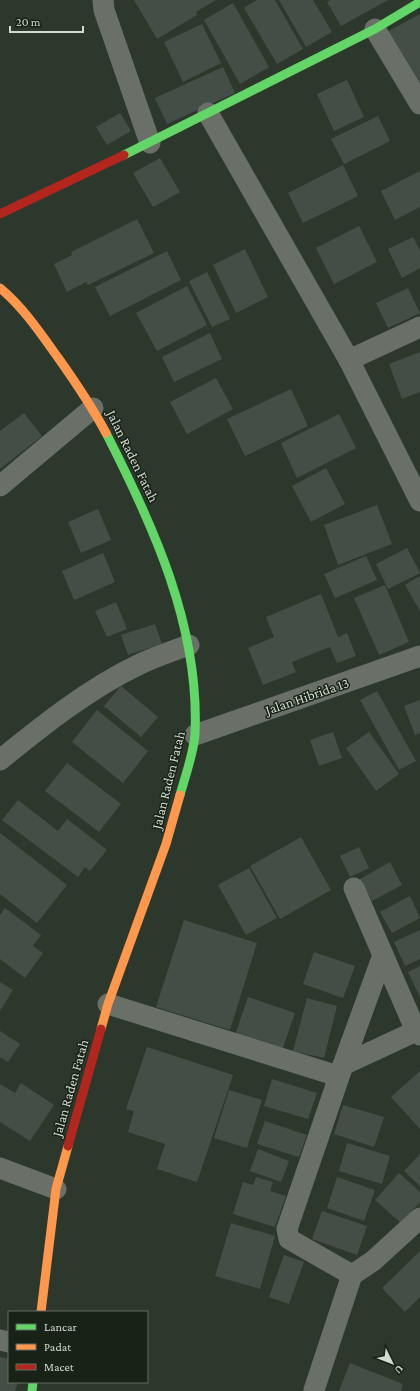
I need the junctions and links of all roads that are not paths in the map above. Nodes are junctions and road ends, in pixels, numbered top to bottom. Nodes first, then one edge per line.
1 (103, 0) edge
2 (420, 2) edge
3 (375, 29) junction
4 (420, 104) edge
5 (208, 113) junction
6 (150, 143) junction
7 (0, 214) edge
8 (0, 288) edge
9 (420, 327) edge
10 (349, 360) junction
11 (93, 408) junction
12 (0, 486) edge
13 (420, 501) edge
14 (189, 645) junction
15 (420, 656) edge
16 (195, 735) junction
17 (0, 760) edge
18 (354, 888) dead end
19 (383, 955) junction
20 (108, 1004) junction
21 (418, 1033) edge
22 (340, 1070) junction
23 (0, 1168) edge
24 (56, 1189) junction
25 (420, 1218) edge
26 (352, 1275) junction
27 (41, 1311) edge
28 (314, 1390) dead end

1 - 6 street
2 - 3 main road
3 - 4 street
3 - 5 main road
5 - 6 main road
5 - 10 street
6 - 7 main road
8 - 11 main road, Jalan Raden Fatah
9 - 10 street
10 - 13 street
11 - 12 street
11 - 14 main road, Jalan Raden Fatah
14 - 16 main road, Jalan Raden Fatah
14 - 17 street
15 - 16 street, Jalan Hibrida 13
16 - 20 main road, Jalan Raden Fatah
18 - 19 street
19 - 21 street
19 - 22 street
20 - 22 street
20 - 24 main road, Jalan Raden Fatah
21 - 22 street
22 - 26 street
23 - 24 street
24 - 27 main road, Jalan Raden Fatah
25 - 26 street
26 - 28 street

